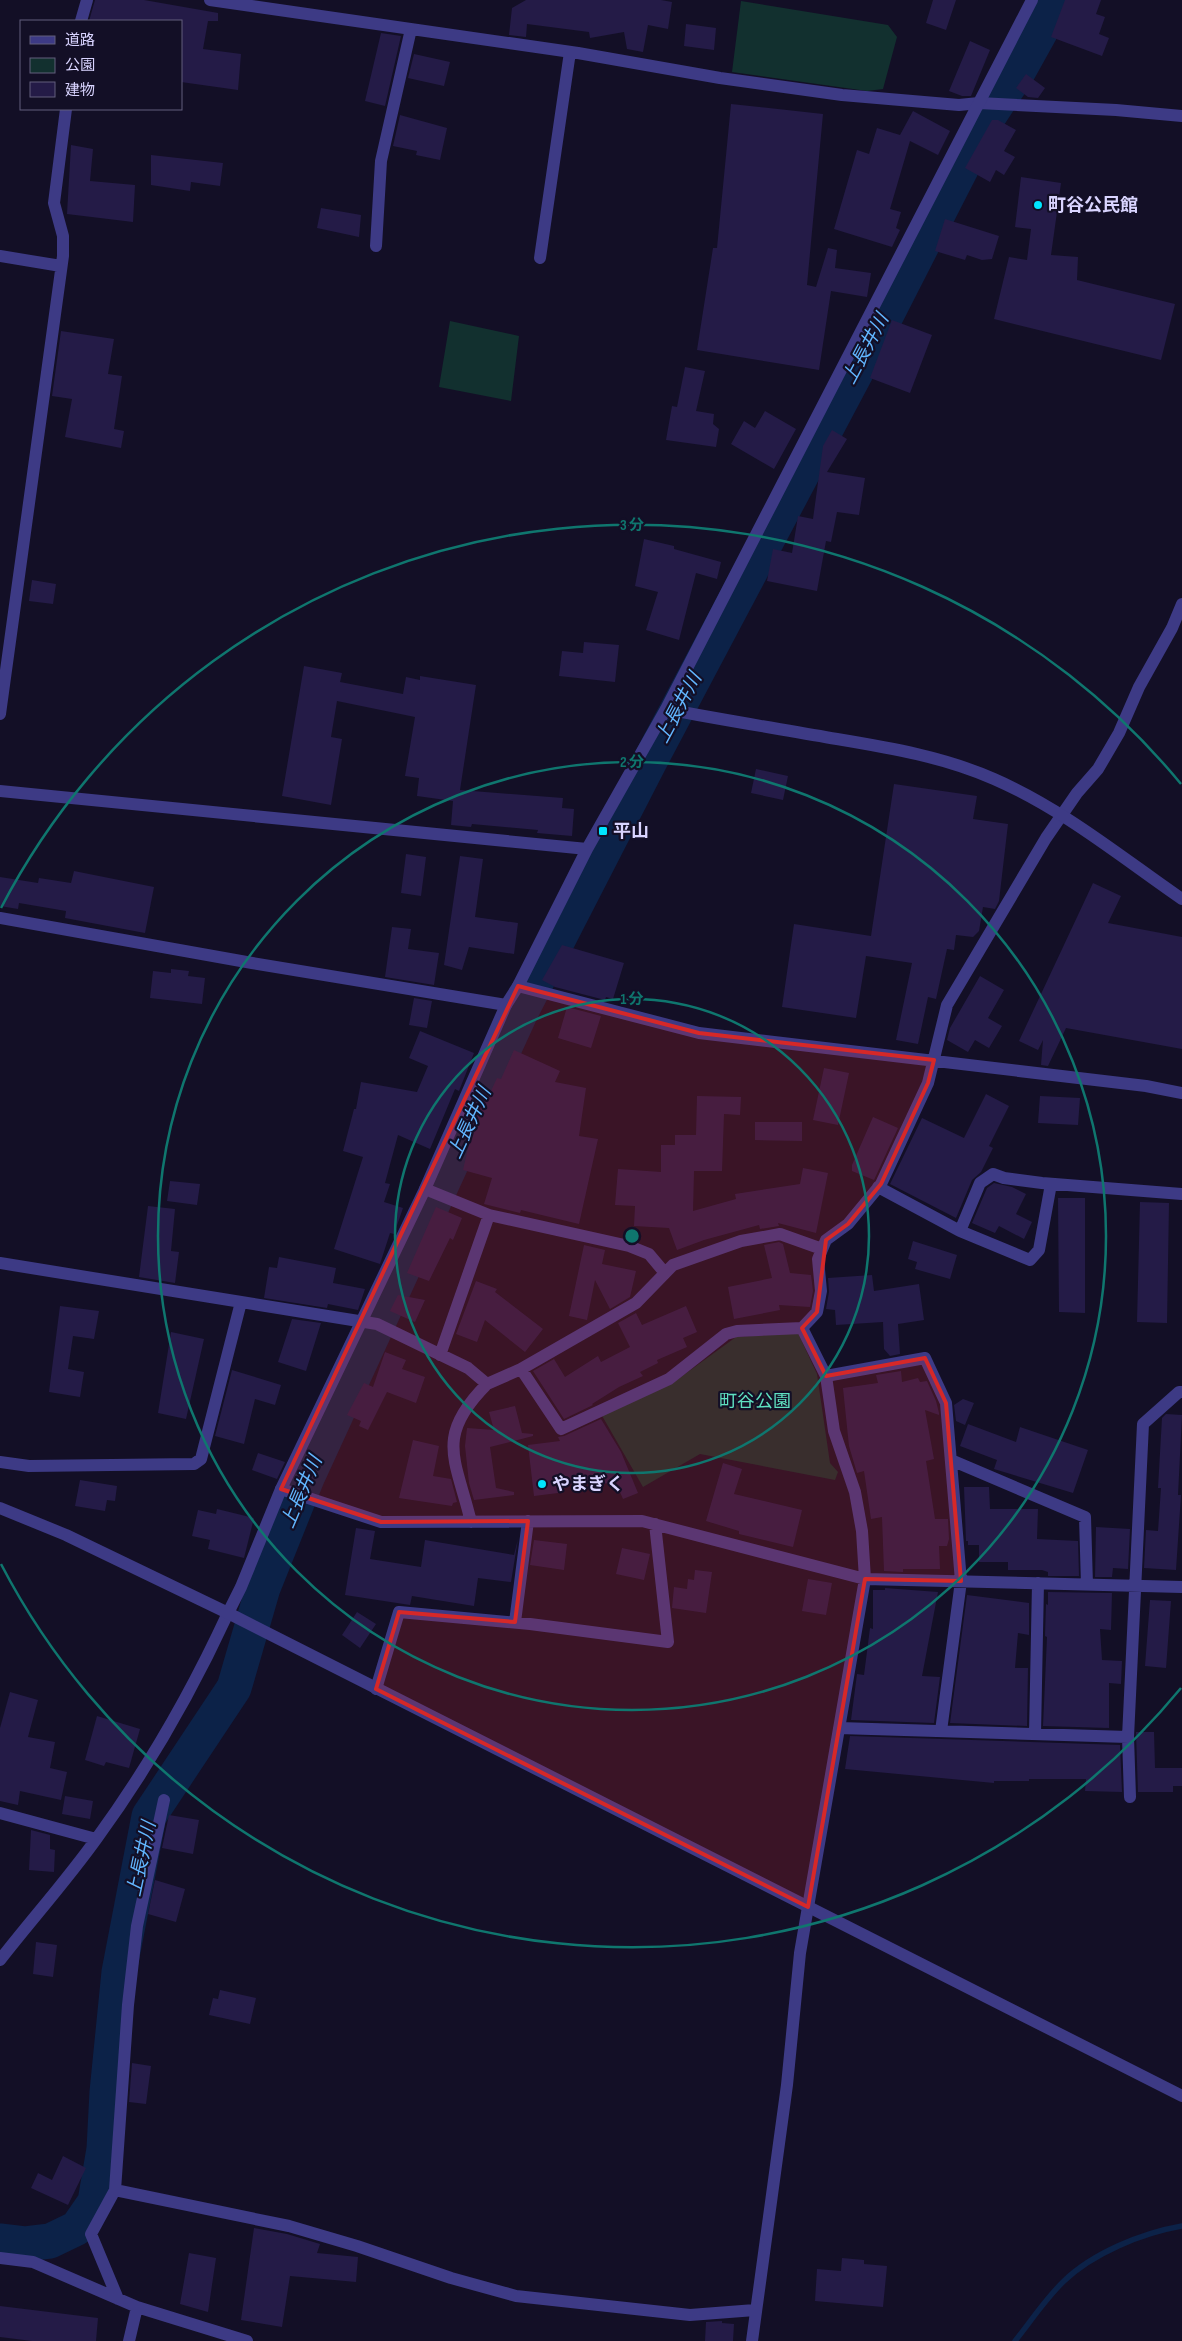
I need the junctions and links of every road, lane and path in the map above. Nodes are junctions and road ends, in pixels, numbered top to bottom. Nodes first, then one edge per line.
1 (87, 0) edge
2 (210, 0) edge
3 (1032, 0) edge
4 (81, 20) edge
5 (411, 29) junction
6 (570, 52) junction
7 (979, 103) junction
8 (66, 110) edge
9 (1182, 116) edge
10 (376, 246) dead end
11 (0, 256) edge
12 (540, 258) dead end
13 (61, 266) junction
14 (1182, 604) edge
15 (666, 709) junction
16 (0, 714) edge
17 (0, 791) edge
18 (1062, 814) junction
19 (587, 849) junction
20 (1182, 899) edge
21 (0, 918) edge
22 (518, 986) junction
23 (506, 1005) junction
24 (934, 1060) junction
25 (1182, 1094) edge
26 (1051, 1184) junction
27 (878, 1187) junction
28 (425, 1189) junction
29 (1182, 1194) edge
30 (489, 1215) junction
31 (960, 1231) junction
32 (822, 1249) junction
33 (0, 1263) edge
34 (665, 1273) junction
35 (241, 1302) junction
36 (361, 1321) junction
37 (802, 1328) junction
38 (440, 1355) junction
39 (521, 1368) junction
40 (826, 1376) junction
41 (487, 1384) junction
42 (1182, 1392) edge
43 (950, 1460) junction
44 (0, 1462) edge
45 (281, 1489) junction
46 (0, 1508) edge
47 (528, 1521) junction
48 (471, 1522) junction
49 (655, 1524) junction
50 (865, 1578) junction
51 (961, 1581) junction
52 (1038, 1583) junction
53 (1087, 1585) junction
54 (1135, 1587) junction
55 (1182, 1587) edge
56 (228, 1613) junction
57 (515, 1622) junction
58 (376, 1688) junction
59 (839, 1728) junction
60 (941, 1731) junction
61 (1035, 1734) junction
62 (1128, 1737) junction
63 (1130, 1796) dead end
64 (164, 1800) dead end
65 (0, 1814) edge
66 (96, 1839) junction
67 (808, 1907) junction
68 (0, 1960) edge
69 (1182, 2096) edge
70 (114, 2190) junction
71 (0, 2258) edge
72 (118, 2299) junction
73 (137, 2307) junction
74 (755, 2310) junction
75 (128, 2341) edge
76 (247, 2341) edge
77 (752, 2341) edge

1 - 4 street
2 - 5 street
3 - 7 street
5 - 6 street
5 - 10 street
6 - 7 street
6 - 12 street
7 - 9 street
7 - 15 street
8 - 13 street
11 - 13 street
13 - 16 street
14 - 18 street
15 - 18 street
15 - 19 street
17 - 19 street
18 - 20 street
18 - 24 street
19 - 22 street
21 - 23 street
22 - 23 street
22 - 24 street
23 - 28 street
24 - 25 street
24 - 27 street
26 - 29 street
26 - 31 street
26 - 31 street
27 - 31 street
27 - 32 street
28 - 30 street
28 - 36 street
30 - 34 street
30 - 38 street
32 - 34 street
32 - 37 street
33 - 35 street
34 - 39 street
35 - 36 street
35 - 44 street
36 - 38 street
36 - 45 street
37 - 39 street
37 - 40 street
38 - 41 street
39 - 41 street
40 - 43 street
40 - 50 street
41 - 48 street
42 - 54 street
43 - 51 street
43 - 53 street
45 - 48 street
45 - 56 street
46 - 56 street
47 - 48 street
47 - 49 street
47 - 57 street
49 - 50 street
49 - 57 street
50 - 51 street
50 - 59 street
51 - 52 street
51 - 60 street
52 - 53 street
52 - 61 street
53 - 54 street
54 - 55 street
54 - 62 street
56 - 58 street
56 - 66 street
57 - 58 street
58 - 67 street
59 - 60 street
59 - 67 street
60 - 61 street
61 - 62 street
62 - 63 street
64 - 70 street
65 - 66 street
66 - 68 street
67 - 69 street
67 - 74 street
70 - 72 street
70 - 74 street
71 - 72 street
72 - 73 street
73 - 75 street
73 - 76 street
74 - 77 street

